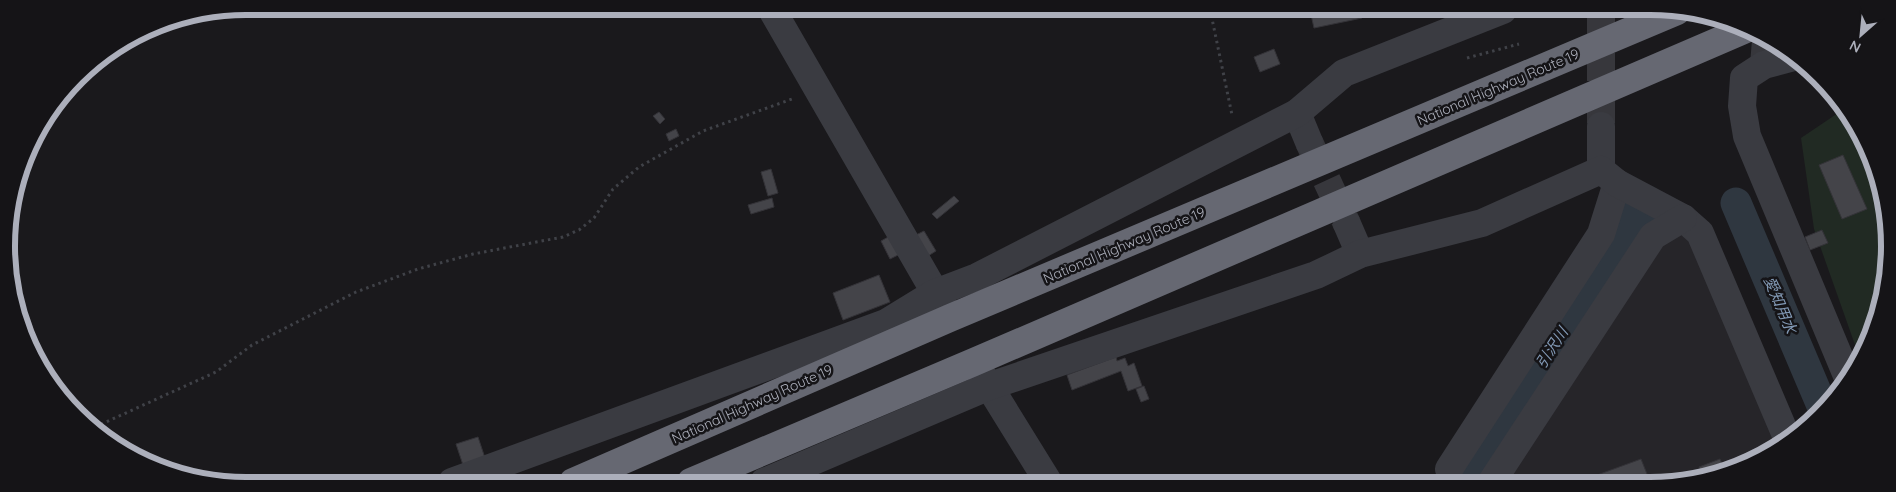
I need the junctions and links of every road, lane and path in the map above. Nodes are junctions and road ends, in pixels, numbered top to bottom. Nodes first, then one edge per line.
1 (775, 15) edge
2 (1211, 15) edge
3 (1490, 15) edge
4 (1667, 15) edge
5 (1738, 33) edge
6 (1786, 59) edge
7 (818, 90) junction
8 (1297, 113) junction
9 (1601, 126) tunnel mouth
10 (1309, 142) tunnel mouth
11 (1232, 145) junction
12 (1609, 177) junction
13 (1683, 218) junction
14 (1347, 224) tunnel mouth
15 (1360, 254) junction
16 (935, 293) junction
17 (950, 318) junction
18 (974, 362) junction
19 (1845, 370) edge
20 (987, 386) junction
21 (100, 425) edge
22 (1785, 433) edge
23 (1449, 469) dead end
24 (466, 477) edge
25 (584, 477) edge
26 (703, 477) edge
27 (776, 477) edge
28 (1045, 477) edge
29 (1495, 477) edge

1 - 7 street
2 - 11 path
3 - 8 street
4 - 17 highway, National Highway Route 19
5 - 18 highway
6 - 19 street
7 - 16 street
7 - 21 path
8 - 10 street
8 - 11 street
9 - 12 street
11 - 16 street
12 - 13 street
12 - 15 street
12 - 23 street
13 - 22 street
13 - 29 street
14 - 15 street
15 - 20 street
16 - 17 street
16 - 24 street
17 - 25 highway, National Highway Route 19
18 - 20 street
18 - 26 highway
20 - 27 street
20 - 28 street

